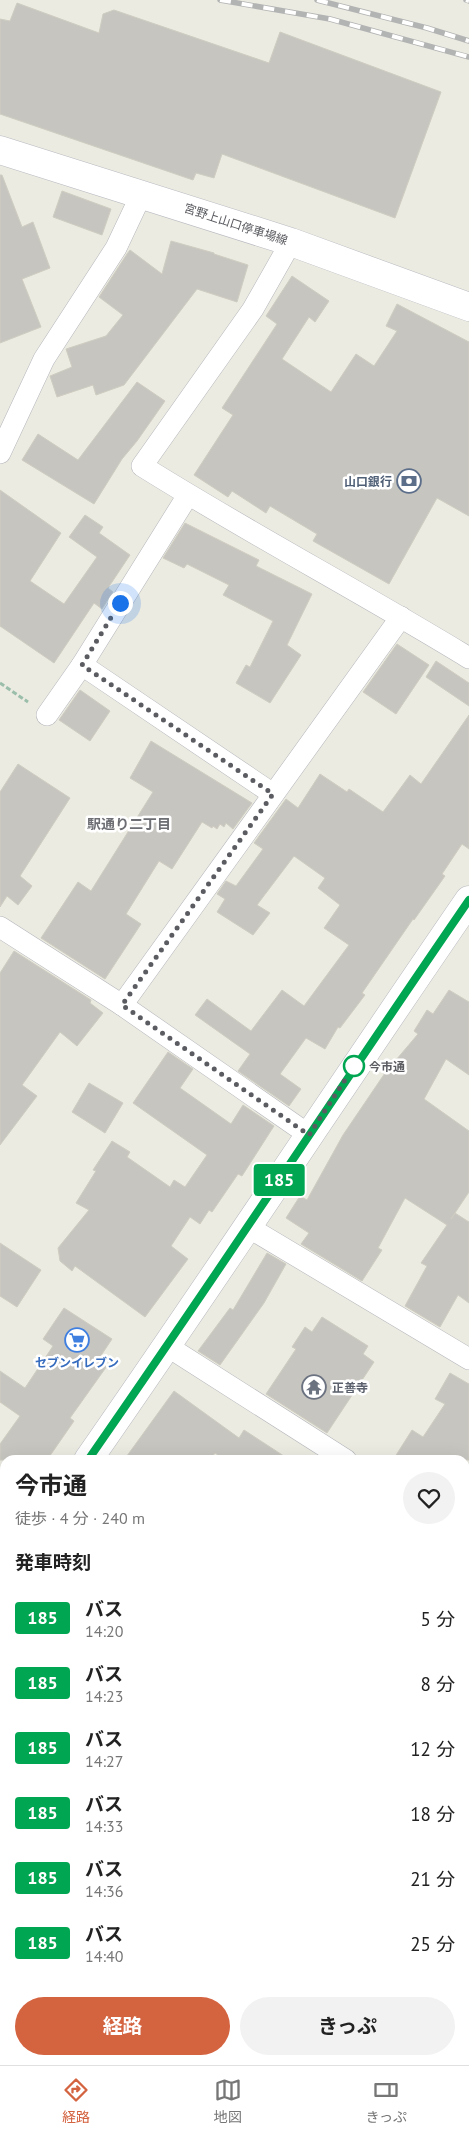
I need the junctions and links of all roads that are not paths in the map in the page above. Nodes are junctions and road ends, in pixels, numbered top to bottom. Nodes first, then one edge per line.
1 (0, 150) edge
2 (142, 193) junction
3 (291, 242) junction
4 (469, 307) edge
5 (0, 453) edge
6 (188, 494) junction
7 (401, 616) junction
8 (469, 658) edge
9 (82, 665) junction
10 (47, 715) road end
11 (273, 794) junction
12 (469, 900) edge
13 (0, 927) edge
14 (122, 1005) junction
15 (309, 1135) junction
16 (248, 1227) junction
17 (167, 1346) junction
18 (469, 1358) edge
19 (91, 1455) edge
20 (338, 1455) edge

1 - 2 main road, 宮野上山口停車場線
2 - 3 main road, 宮野上山口停車場線
2 - 5 street
3 - 4 main road, 宮野上山口停車場線
3 - 6 street
6 - 7 street
6 - 9 street
7 - 8 street
7 - 11 street
9 - 10 street
9 - 11 street
11 - 14 street
12 - 15 main road
13 - 14 street
14 - 15 street
15 - 16 main road
16 - 17 main road
16 - 18 street
17 - 19 main road
17 - 20 street

